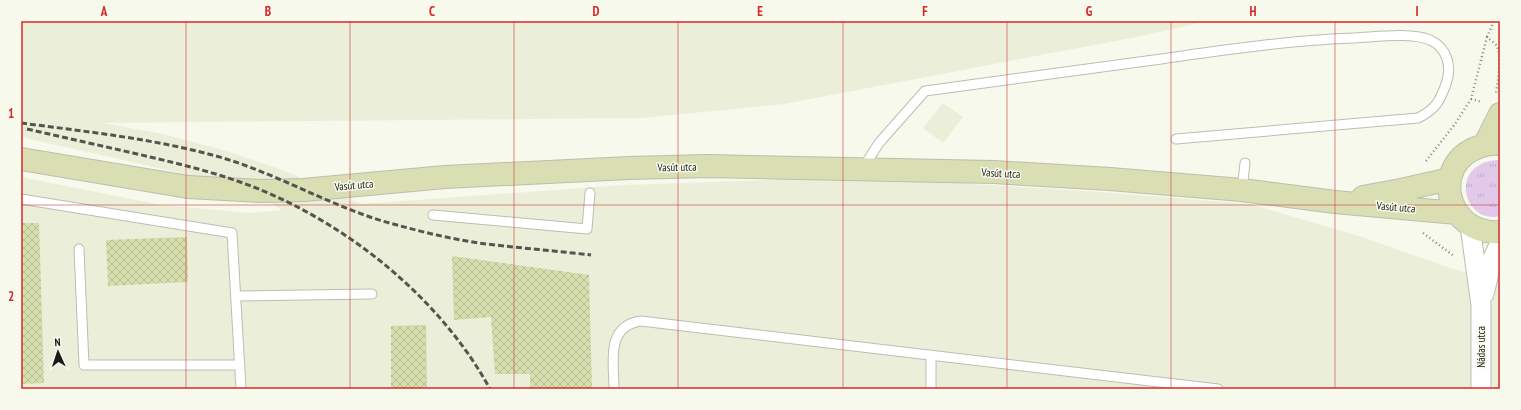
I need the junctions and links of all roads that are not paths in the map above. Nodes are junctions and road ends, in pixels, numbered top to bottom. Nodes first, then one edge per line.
1 (1500, 114) edge
2 (1176, 139) dead end
3 (1493, 144) edge
4 (21, 160) edge
5 (1245, 163) dead end
6 (862, 169) junction
7 (1450, 179) junction
8 (1242, 190) junction
9 (590, 193) dead end
10 (21, 199) edge
11 (1335, 202) junction
12 (433, 215) dead end
13 (1463, 219) junction
14 (1500, 232) edge
15 (1500, 243) edge
16 (79, 249) dead end
17 (372, 294) dead end
18 (236, 296) junction
19 (1481, 305) junction
20 (931, 355) junction
21 (240, 365) junction
22 (241, 389) edge
23 (614, 389) edge
24 (932, 389) edge
25 (1218, 389) edge
26 (1481, 389) edge

1 - 3 street
2 - 6 lane
3 - 7 street
4 - 6 street, Vasút utca
5 - 8 lane
6 - 8 street, Vasút utca
7 - 11 street, Vasút utca
7 - 13 street
8 - 11 street, Vasút utca
9 - 12 lane
10 - 18 lane
11 - 13 street, Vasút utca
13 - 14 street, Vasút utca
13 - 19 street, Nádas utca
15 - 19 street, Nádas utca
16 - 21 lane
17 - 18 lane
18 - 21 lane
19 - 26 street, Nádas utca
20 - 23 lane
20 - 24 lane
20 - 25 lane
21 - 22 lane

